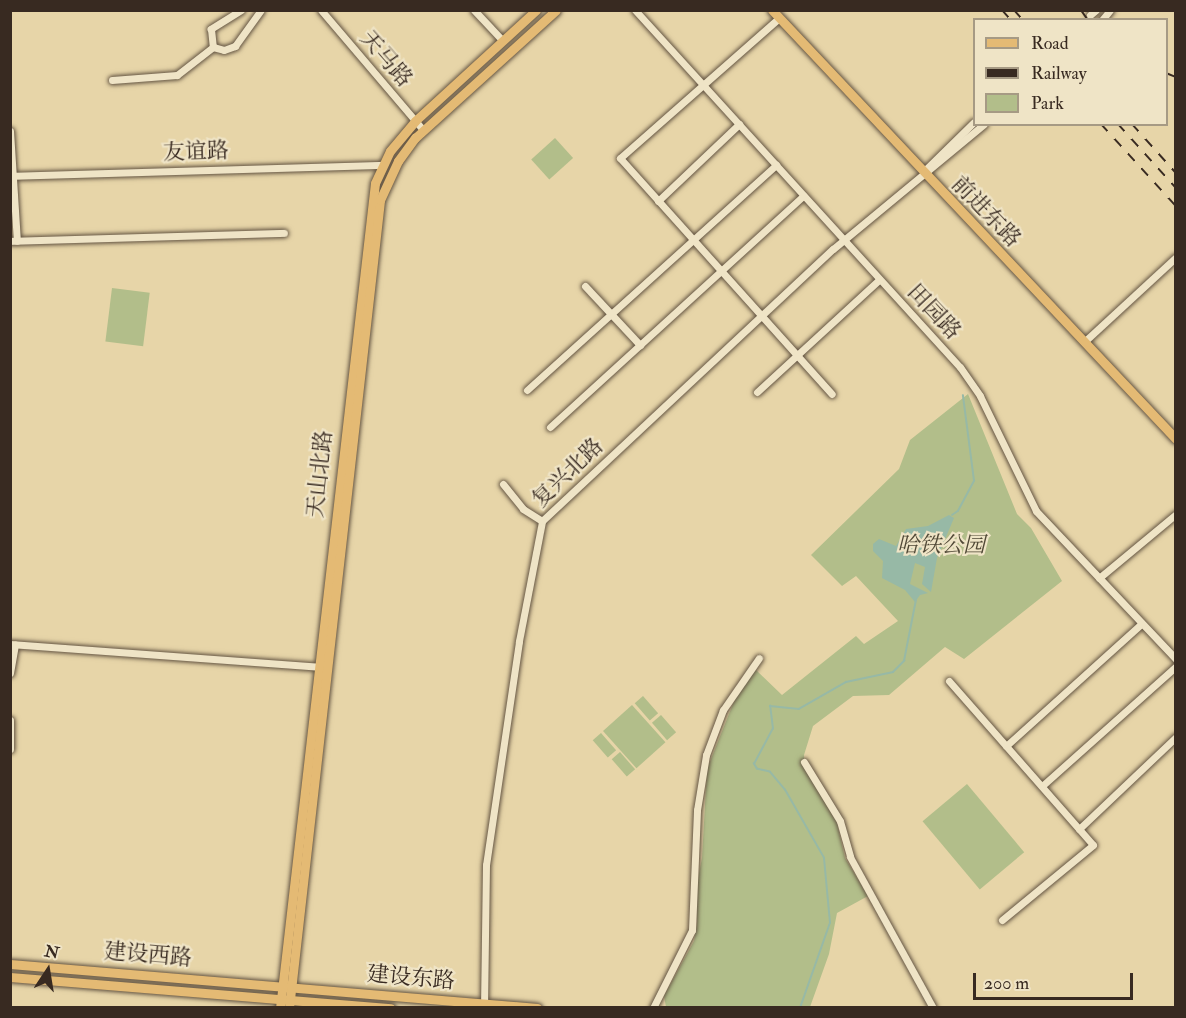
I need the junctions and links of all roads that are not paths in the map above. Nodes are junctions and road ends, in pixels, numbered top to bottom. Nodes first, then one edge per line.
1 (242, 10) edge
2 (261, 10) edge
3 (321, 10) edge
4 (474, 10) edge
5 (536, 10) edge
6 (556, 10) edge
7 (635, 10) edge
8 (775, 13) edge
9 (503, 41) junction
10 (213, 47) junction
11 (112, 80) dead end
12 (703, 83) junction
13 (415, 121) junction
14 (739, 124) junction
15 (973, 124) edge
16 (982, 126) edge
17 (423, 130) junction
18 (10, 131) edge
19 (383, 165) junction
20 (776, 165) junction
21 (922, 174) junction
22 (12, 176) edge
23 (803, 196) junction
24 (658, 201) junction
25 (284, 233) dead end
26 (693, 239) junction
27 (14, 241) edge
28 (843, 241) junction
29 (1176, 257) edge
30 (721, 271) junction
31 (879, 280) junction
32 (585, 286) dead end
33 (611, 313) junction
34 (761, 315) junction
35 (1084, 342) junction
36 (640, 345) junction
37 (797, 355) junction
38 (527, 390) dead end
39 (757, 392) dead end
40 (832, 394) dead end
41 (550, 427) dead end
42 (1176, 439) edge
43 (503, 484) dead end
44 (1176, 514) edge
45 (542, 521) junction
46 (1099, 578) junction
47 (1142, 623) junction
48 (13, 644) edge
49 (759, 658) dead end
50 (1176, 659) edge
51 (1176, 666) edge
52 (323, 667) junction
53 (10, 673) edge
54 (949, 681) dead end
55 (10, 720) edge
56 (1176, 737) edge
57 (1006, 746) dead end
58 (10, 749) edge
59 (804, 762) dead end
60 (1042, 786) junction
61 (1080, 829) junction
62 (1002, 920) dead end
63 (10, 963) edge
64 (10, 977) edge
65 (287, 987) junction
66 (285, 1003) edge
67 (484, 1006) edge
68 (391, 1008) edge
69 (537, 1008) edge
70 (653, 1008) edge
71 (933, 1008) edge

1 - 10 street
2 - 10 street
3 - 13 street, 天马路
4 - 9 street
5 - 9 main road, 天山北路
6 - 17 main road
7 - 12 street, 田园路
8 - 12 street
8 - 21 main road, 前进东路
9 - 13 main road, 天山北路
10 - 11 street
12 - 14 street, 田园路
12 - 24 street
13 - 17 street, 天马路
13 - 19 main road, 天山北路
14 - 20 street, 田园路
14 - 24 street
15 - 21 street
16 - 21 street, 复兴北路
17 - 52 main road
18 - 22 street
19 - 22 street, 友谊路
19 - 52 main road, 天山北路
20 - 23 street, 田园路
20 - 26 street
21 - 28 street, 复兴北路
21 - 35 main road, 前进东路
22 - 27 street
23 - 28 street, 田园路
23 - 30 street
24 - 26 street
25 - 27 street
26 - 30 street
26 - 33 street
28 - 31 street, 田园路
28 - 34 street, 复兴北路
29 - 35 street
30 - 34 street
30 - 36 street
31 - 37 street
31 - 46 street, 田园路
32 - 33 street
33 - 36 street
33 - 38 street
34 - 37 street
34 - 45 street, 复兴北路
35 - 42 main road, 前进东路
36 - 41 street
37 - 39 street
37 - 40 street
43 - 45 street
44 - 46 street
45 - 67 street, 复兴北路
46 - 47 street, 田园路
47 - 50 street, 田园路
47 - 57 street
48 - 52 street
48 - 53 street
49 - 70 street
51 - 60 street
52 - 65 main road
54 - 60 street
55 - 58 street
56 - 61 street
59 - 71 street
60 - 61 street
61 - 62 street
63 - 65 main road, 建设西路
64 - 66 main road, 建设西路
65 - 66 main road
65 - 67 main road, 建设东路
66 - 68 main road, 建设东路
67 - 69 main road, 建设东路

